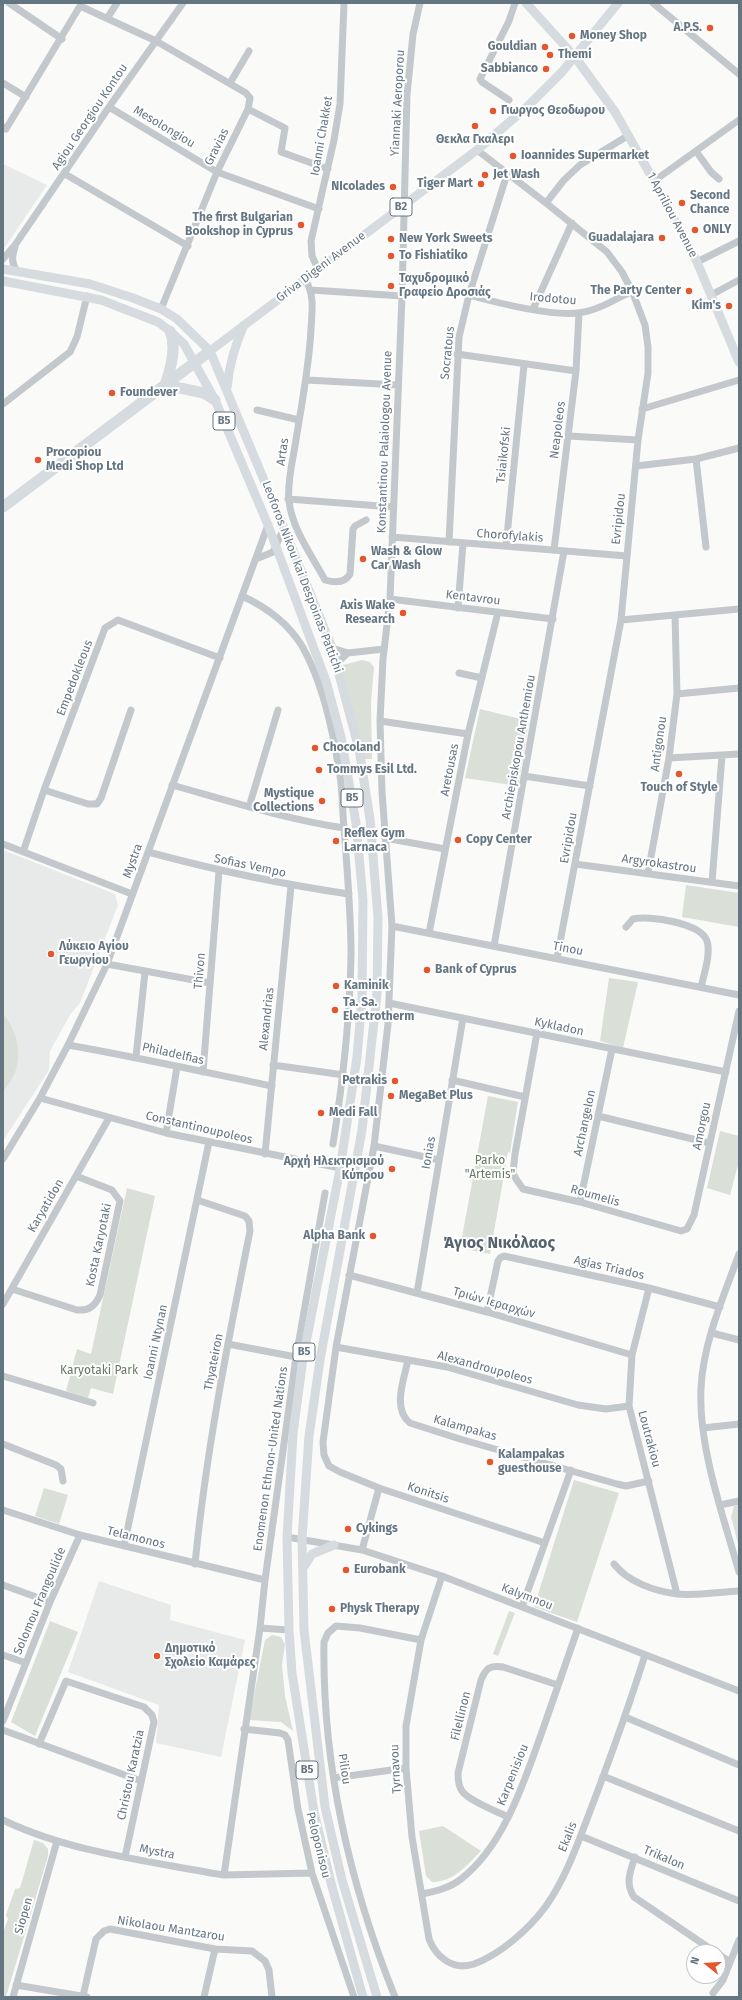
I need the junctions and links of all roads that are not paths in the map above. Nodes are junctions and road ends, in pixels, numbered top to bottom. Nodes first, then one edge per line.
1 (9, 3) edge
2 (117, 3) edge
3 (183, 3) edge
4 (344, 3) edge
5 (420, 3) edge
6 (516, 3) edge
7 (526, 3) edge
8 (618, 3) edge
9 (653, 3) edge
10 (108, 17) junction
11 (62, 39) junction
12 (156, 41) junction
13 (249, 51) dead end
14 (575, 57) junction
15 (739, 74) edge
16 (3, 83) edge
17 (230, 83) junction
18 (26, 97) junction
19 (509, 100) dead end
20 (109, 107) junction
21 (248, 109) junction
22 (739, 120) edge
23 (5, 128) edge
24 (629, 135) junction
25 (477, 150) junction
26 (696, 151) junction
27 (328, 169) junction
28 (217, 172) junction
29 (65, 174) junction
30 (508, 174) junction
31 (719, 179) dead end
32 (654, 181) junction
33 (546, 203) junction
34 (404, 204) junction
35 (319, 209) junction
36 (572, 223) junction
37 (739, 241) edge
38 (16, 245) junction
39 (188, 246) junction
40 (3, 259) edge
41 (697, 262) junction
42 (3, 269) edge
43 (318, 270) junction
44 (17, 271) junction
45 (305, 279) junction
46 (739, 280) edge
47 (3, 281) edge
48 (311, 290) junction
49 (632, 291) junction
50 (469, 295) junction
51 (87, 296) junction
52 (402, 296) junction
53 (711, 296) junction
54 (161, 309) junction
55 (533, 309) junction
56 (579, 313) junction
57 (245, 324) junction
58 (170, 330) junction
59 (210, 351) junction
60 (457, 354) junction
61 (194, 362) junction
62 (739, 362) edge
63 (524, 365) junction
64 (576, 371) junction
65 (307, 380) junction
66 (739, 380) edge
67 (165, 385) junction
68 (398, 385) junction
69 (227, 389) junction
70 (215, 400) junction
71 (3, 404) edge
72 (642, 409) junction
73 (257, 410) dead end
74 (299, 420) junction
75 (569, 436) junction
76 (638, 440) junction
77 (739, 448) edge
78 (696, 460) junction
79 (636, 466) junction
80 (288, 499) junction
81 (3, 507) edge
82 (393, 507) junction
83 (366, 520) dead end
84 (268, 525) junction
85 (284, 528) junction
86 (392, 538) junction
87 (449, 542) junction
88 (463, 543) junction
89 (506, 546) junction
90 (276, 547) junction
91 (706, 547) dead end
92 (554, 550) junction
93 (564, 551) junction
94 (627, 556) junction
95 (256, 559) junction
96 (242, 596) junction
97 (390, 599) junction
98 (458, 608) junction
99 (739, 609) edge
100 (498, 612) junction
101 (675, 616) junction
102 (553, 619) junction
103 (621, 620) junction
104 (332, 648) junction
105 (384, 649) junction
106 (348, 653) junction
107 (220, 658) junction
108 (337, 663) junction
109 (459, 673) dead end
110 (482, 678) junction
111 (739, 688) edge
112 (677, 694) junction
113 (131, 710) dead end
114 (278, 710) dead end
115 (380, 721) junction
116 (468, 734) junction
117 (739, 754) edge
118 (722, 756) junction
119 (669, 758) junction
120 (524, 776) junction
121 (172, 785) junction
122 (590, 786) junction
123 (44, 790) junction
124 (249, 807) junction
125 (344, 828) junction
126 (385, 838) junction
127 (3, 844) edge
128 (445, 849) junction
129 (23, 852) junction
130 (148, 852) junction
131 (576, 864) junction
132 (219, 871) junction
133 (648, 873) junction
134 (712, 882) junction
135 (291, 886) junction
136 (739, 886) edge
137 (132, 894) junction
138 (349, 894) junction
139 (392, 926) junction
140 (626, 927) dead end
141 (429, 933) junction
142 (494, 946) junction
143 (556, 958) junction
144 (107, 964) junction
145 (145, 972) junction
146 (210, 983) junction
147 (701, 987) junction
148 (739, 995) edge
149 (389, 1003) junction
150 (739, 1011) edge
151 (463, 1018) junction
152 (537, 1033) junction
153 (68, 1045) junction
154 (612, 1049) junction
155 (136, 1057) junction
156 (273, 1065) junction
157 (177, 1067) junction
158 (202, 1072) junction
159 (726, 1072) junction
160 (344, 1074) junction
161 (452, 1080) junction
162 (272, 1086) junction
163 (525, 1097) junction
164 (40, 1098) junction
165 (598, 1116) junction
166 (109, 1118) junction
167 (166, 1133) junction
168 (209, 1142) junction
169 (709, 1143) junction
170 (333, 1144) dead end
171 (374, 1146) junction
172 (264, 1154) junction
173 (3, 1159) edge
174 (438, 1160) junction
175 (340, 1169) junction
176 (355, 1171) junction
177 (76, 1176) junction
178 (325, 1194) dead end
179 (197, 1200) junction
180 (580, 1202) junction
181 (672, 1230) joint
182 (739, 1254) edge
183 (349, 1276) junction
184 (649, 1288) junction
185 (12, 1289) junction
186 (417, 1293) junction
187 (3, 1304) edge
188 (720, 1307) junction
189 (487, 1312) junction
190 (712, 1333) junction
191 (739, 1340) edge
192 (228, 1344) junction
193 (336, 1347) junction
194 (632, 1355) junction
195 (296, 1357) junction
196 (408, 1360) junction
197 (3, 1376) edge
198 (93, 1403) dead end
199 (629, 1406) junction
200 (739, 1424) edge
201 (703, 1428) junction
202 (323, 1442) joint
203 (3, 1444) edge
204 (571, 1470) junction
205 (63, 1481) dead end
206 (648, 1481) junction
207 (379, 1488) junction
208 (739, 1502) edge
209 (720, 1505) junction
210 (3, 1510) edge
211 (80, 1535) junction
212 (287, 1537) junction
213 (302, 1539) junction
214 (545, 1543) junction
215 (334, 1545) junction
216 (124, 1546) junction
217 (362, 1550) junction
218 (195, 1564) junction
219 (614, 1564) dead end
220 (302, 1569) junction
221 (739, 1572) edge
222 (442, 1576) junction
223 (265, 1580) junction
224 (3, 1585) edge
225 (739, 1591) edge
226 (677, 1594) junction
227 (50, 1602) junction
228 (522, 1607) junction
229 (260, 1628) junction
230 (578, 1628) junction
231 (289, 1630) junction
232 (421, 1640) junction
233 (3, 1655) edge
234 (645, 1655) junction
235 (26, 1663) junction
236 (558, 1685) junction
237 (739, 1691) edge
238 (625, 1717) junction
239 (3, 1721) edge
240 (244, 1729) junction
241 (3, 1730) edge
242 (39, 1744) junction
243 (739, 1765) edge
244 (406, 1768) junction
245 (603, 1776) junction
246 (334, 1778) junction
247 (141, 1781) junction
248 (508, 1817) junction
249 (3, 1820) edge
250 (738, 1828) edge
251 (580, 1836) junction
252 (57, 1841) junction
253 (125, 1857) junction
254 (635, 1857) junction
255 (312, 1873) junction
256 (224, 1875) junction
257 (422, 1894) junction
258 (739, 1901) edge
259 (739, 1940) edge
260 (703, 1944) edge
261 (215, 1949) junction
262 (726, 1959) edge
263 (444, 1960) joint
264 (730, 1962) junction
265 (16, 1985) junction
266 (713, 1993) dead end
267 (13, 1997) edge
268 (85, 1997) edge
269 (204, 1997) edge
270 (272, 1997) edge
271 (354, 1997) edge
272 (364, 1997) edge
273 (377, 1997) edge
274 (395, 1997) edge

1 - 11 street
2 - 10 street
3 - 12 street, Agiou Georgiou Kontou
4 - 27 street, Ioanni Chakket
5 - 34 street, Yiannaki Aeroporou
6 - 19 street
7 - 14 main road, 1 Apriliou Avenue
8 - 14 main road, Griva Digeni Avenue / B2
9 - 15 street
10 - 11 street
10 - 12 street
11 - 18 street
12 - 17 street
12 - 20 street, Agiou Georgiou Kontou
13 - 17 street
14 - 24 main road, 1 Apriliou Avenue
14 - 25 main road, Griva Digeni Avenue / B2
16 - 18 street
17 - 21 street
18 - 23 street
20 - 28 street, Mesolongiou
20 - 29 street, Agiou Georgiou Kontou
21 - 27 street
21 - 28 street, Gravias
22 - 26 street
24 - 32 main road, 1 Apriliou Avenue
24 - 33 street
25 - 30 street, Evripidou
25 - 34 main road, Griva Digeni Avenue / B2
26 - 31 street
26 - 32 street
27 - 35 street, Ioanni Chakket
28 - 35 street, Mesolongiou
28 - 39 street, Gravias
29 - 38 street, Agiou Georgiou Kontou
29 - 39 street
30 - 33 street, Evripidou
30 - 50 street, Socratous
32 - 41 main road, 1 Apriliou Avenue
33 - 36 street, Evripidou
34 - 43 main road, Griva Digeni Avenue / B2
34 - 52 street, Konstantinou Palaiologou Avenue
35 - 43 street, Ioanni Chakket
36 - 49 street, Evripidou
36 - 55 street
37 - 41 street
38 - 40 street, Agiou Georgiou Kontou
38 - 44 street, Agiou Georgiou Kontou
39 - 54 street, Gravias
41 - 53 main road, 1 Apriliou Avenue
42 - 44 main road
43 - 45 main road, Griva Digeni Avenue / B2
44 - 54 main road
45 - 48 street, Artas
45 - 57 main road, Griva Digeni Avenue / B2
46 - 53 street
47 - 51 main road, Leoforos Nikou kai Despoinas Pattichi
48 - 52 street
48 - 65 street, Artas
49 - 56 street, Irodotou
49 - 72 street, Evripidou
50 - 55 street, Irodotou
50 - 60 street, Socratous
51 - 58 main road, Leoforos Nikou kai Despoinas Pattichi
51 - 71 street
52 - 68 street, Konstantinou Palaiologou Avenue
53 - 62 main road, 1 Apriliou Avenue
54 - 59 main road
55 - 56 street, Irodotou
56 - 64 street, Neapoleos
57 - 59 main road, Griva Digeni Avenue / B2
57 - 69 main road
58 - 61 main road, Leoforos Nikou kai Despoinas Pattichi
58 - 67 highway
59 - 61 highway, Griva Digeni Avenue / B2
59 - 69 main road, Leoforos Nikou kai Despoinas Pattichi / B5
60 - 63 street
60 - 87 street, Socratous
61 - 67 highway, Griva Digeni Avenue / B2
61 - 70 main road, Leoforos Nikou kai Despoinas Pattichi / B5
63 - 64 street
63 - 89 street, Tsiaikofski
64 - 75 street, Neapoleos
65 - 68 street
65 - 74 street, Artas
66 - 72 street
67 - 70 highway
67 - 81 highway, Griva Digeni Avenue / B2
68 - 82 street, Konstantinou Palaiologou Avenue
69 - 85 main road, Leoforos Nikou kai Despoinas Pattichi / B5
70 - 84 main road, Leoforos Nikou kai Despoinas Pattichi / B5
72 - 76 street, Evripidou
73 - 74 street
74 - 80 street, Artas
75 - 76 street
75 - 92 street, Neapoleos
76 - 79 street, Evripidou
77 - 78 street
78 - 79 street
78 - 91 street
79 - 94 street, Evripidou
80 - 82 street
80 - 83 street, Artas
82 - 86 street, Konstantinou Palaiologou Avenue
84 - 90 main road, Leoforos Nikou kai Despoinas Pattichi / B5
84 - 95 street, Mystra
85 - 90 street
85 - 104 main road, Leoforos Nikou kai Despoinas Pattichi / B5
86 - 87 street, Chorofylakis
86 - 97 street, Konstantinou Palaiologou Avenue
87 - 88 street, Chorofylakis
88 - 89 street, Chorofylakis
88 - 98 street
89 - 92 street, Chorofylakis
90 - 95 street
90 - 175 main road, Leoforos Nikou kai Despoinas Pattichi / B5
92 - 93 street, Chorofylakis
93 - 94 street, Chorofylakis
93 - 102 street, Archiepiskopou Anthemiou
94 - 103 street, Evripidou
95 - 96 street, Mystra
96 - 107 street, Mystra
96 - 125 street
97 - 98 street, Kentavrou
97 - 105 street, Konstantinou Palaiologou Avenue
98 - 100 street, Kentavrou
99 - 101 street
100 - 102 street, Kentavrou
100 - 110 street, Aretousas
101 - 103 street
101 - 112 street, Antigonou
102 - 120 street, Archiepiskopou Anthemiou
103 - 122 street, Evripidou
104 - 106 street
104 - 108 main road, Leoforos Nikou kai Despoinas Pattichi / B5
105 - 106 street
105 - 115 street, Konstantinou Palaiologou Avenue
106 - 108 street
107 - 121 street, Mystra
107 - 123 street, Empedokleous
108 - 176 main road, Leoforos Nikou kai Despoinas Pattichi / B5
109 - 110 street
110 - 116 street, Aretousas
111 - 112 street
112 - 119 street, Antigonou
113 - 123 street
114 - 124 street
115 - 116 street
115 - 126 street, Konstantinou Palaiologou Avenue
116 - 128 street, Aretousas
117 - 118 street
118 - 119 street
118 - 134 street
119 - 133 street, Antigonou
120 - 122 street
120 - 142 street, Archiepiskopou Anthemiou
121 - 124 street
121 - 130 street, Mystra
122 - 131 street, Evripidou
123 - 129 street, Empedokleous
124 - 125 street
125 - 138 street
126 - 128 street
126 - 139 street, Konstantinou Palaiologou Avenue
127 - 129 street
128 - 141 street, Aretousas
129 - 137 street
130 - 132 street, Sofias Vempo
130 - 137 street, Mystra
131 - 133 street, Argyrokastrou
131 - 143 street, Evripidou
132 - 135 street, Sofias Vempo
132 - 146 street, Thivon
133 - 134 street, Argyrokastrou
134 - 136 street, Argyrokastrou
135 - 138 street, Sofias Vempo
135 - 156 street, Alexandrias
137 - 144 street, Mystra
138 - 160 street
139 - 141 street, Tinou
139 - 149 street, Konstantinou Palaiologou Avenue
140 - 147 street
141 - 142 street, Tinou
142 - 143 street, Tinou
143 - 147 street, Tinou
144 - 145 street
144 - 153 street, Mystra
145 - 146 street
145 - 155 street
146 - 158 street, Thivon
147 - 148 street, Tinou
149 - 151 street, Kykladon
149 - 171 street, Konstantinou Palaiologou Avenue
150 - 159 street, Amorgou
151 - 152 street, Kykladon
151 - 161 street, Ionias
152 - 154 street, Kykladon
152 - 163 street
153 - 155 street, Philadelfias
153 - 164 street, Mystra
154 - 159 street, Kykladon
154 - 165 street, Archangelon
155 - 157 street, Philadelfias
156 - 160 street
156 - 162 street, Alexandrias
157 - 158 street, Philadelfias
157 - 167 street
158 - 162 street, Philadelfias
159 - 169 street, Amorgou
160 - 170 street
161 - 163 street
161 - 174 street, Ionias
162 - 172 street, Alexandrias
163 - 180 street, Roumelis
164 - 166 street, Constantinoupoleos
164 - 173 street, Mystra
165 - 169 street
165 - 180 street, Archangelon
166 - 167 street, Constantinoupoleos
166 - 177 street, Karyatidon
167 - 168 street, Constantinoupoleos
168 - 172 street, Constantinoupoleos
168 - 179 street, Ioanni Ntynan
169 - 181 street, Amorgou
171 - 174 street
171 - 183 street, Konstantinou Palaiologou Avenue
172 - 175 street, Constantinoupoleos
174 - 186 street, Ionias
175 - 176 street, Constantinoupoleos
175 - 212 main road, Leoforos Nikou kai Despoinas Pattichi / B5
176 - 213 main road, Leoforos Nikou kai Despoinas Pattichi / B5
177 - 185 street, Karyatidon
177 - 185 street, Kosta Karyotaki
178 - 195 street, Enomenon Ethnon-United Nations
179 - 192 street, Thyateiron
179 - 216 street, Ioanni Ntynan
180 - 181 street, Roumelis
182 - 188 street
183 - 186 street, Τριών Ιεραρχών
183 - 193 street, Konstantinou Palaiologou Avenue
184 - 188 street, Agias Triados
184 - 189 street, Agias Triados
184 - 194 street, Loutrakiou
185 - 187 street, Karyatidon
186 - 189 street, Τριών Ιεραρχών
188 - 190 street
189 - 194 street, Τριών Ιεραρχών
190 - 191 street
190 - 201 street
192 - 195 street
192 - 218 street, Thyateiron
193 - 196 street, Alexandroupoleos
193 - 202 street, Konstantinou Palaiologou Avenue
194 - 199 street, Loutrakiou
195 - 223 street, Enomenon Ethnon-United Nations
196 - 199 street, Alexandroupoleos
196 - 204 street, Kalampakas
197 - 198 street
199 - 206 street, Loutrakiou
200 - 201 street
201 - 209 street
202 - 207 street, Konitsis
203 - 205 street
204 - 206 street, Kalampakas
204 - 214 street
206 - 226 street, Loutrakiou
207 - 214 street, Konitsis
207 - 217 street
208 - 209 street
209 - 221 street
210 - 211 street, Telamonos
211 - 216 street, Telamonos
211 - 227 street, Solomou Frangoulide
212 - 213 street, Kalymnou
212 - 231 main road, Leoforos Nikou kai Despoinas Pattichi / B5
213 - 215 street, Kalymnou
213 - 220 main road, Leoforos Nikou kai Despoinas Pattichi / B5
214 - 228 street
215 - 217 street, Kalymnou
215 - 220 main road
216 - 218 street, Telamonos
217 - 222 street, Kalymnou
218 - 223 street, Telamonos
219 - 226 street
220 - 273 main road, Leoforos Nikou kai Despoinas Pattichi / B5
222 - 228 street, Kalymnou
222 - 232 street, Tyrnavou
223 - 229 street, Enomenon Ethnon-United Nations
224 - 227 street
225 - 226 street
227 - 235 street, Solomou Frangoulide
228 - 230 street, Kalymnou
229 - 231 street
229 - 240 street, Enomenon Ethnon-United Nations
230 - 234 street, Kalymnou
230 - 236 street, Karpenisiou
231 - 272 main road, Leoforos Nikou kai Despoinas Pattichi / B5
232 - 244 street, Tyrnavou
232 - 246 street, Piliou
233 - 235 street
234 - 237 street, Kalymnou
234 - 238 street, Ekalis
235 - 239 street, Solomou Frangoulide
236 - 248 street, Karpenisiou
236 - 248 street, Filellinon
238 - 243 street
238 - 245 street, Ekalis
240 - 255 street, Peloponisou
240 - 256 street, Enomenon Ethnon-United Nations
241 - 242 street
242 - 247 street
242 - 247 street, Christou Karatzia
244 - 246 street
244 - 257 street, Tyrnavou
245 - 250 street
245 - 251 street, Ekalis
246 - 274 street, Piliou
247 - 253 street, Christou Karatzia
248 - 257 street, Karpenisiou
249 - 252 street, Mystra
251 - 254 street, Trikalon
251 - 263 street, Ekalis
252 - 253 street, Mystra
252 - 265 street, Siopen
253 - 256 street, Mystra
254 - 258 street, Trikalon
254 - 260 street
255 - 256 street, Mystra
255 - 271 street, Peloponisou
257 - 263 street, Tyrnavou
259 - 264 street
261 - 268 street, Nikolaou Mantzarou
261 - 269 street
261 - 270 street, Nikolaou Mantzarou
262 - 264 street
264 - 266 street
265 - 267 street, Siopen
265 - 268 street

